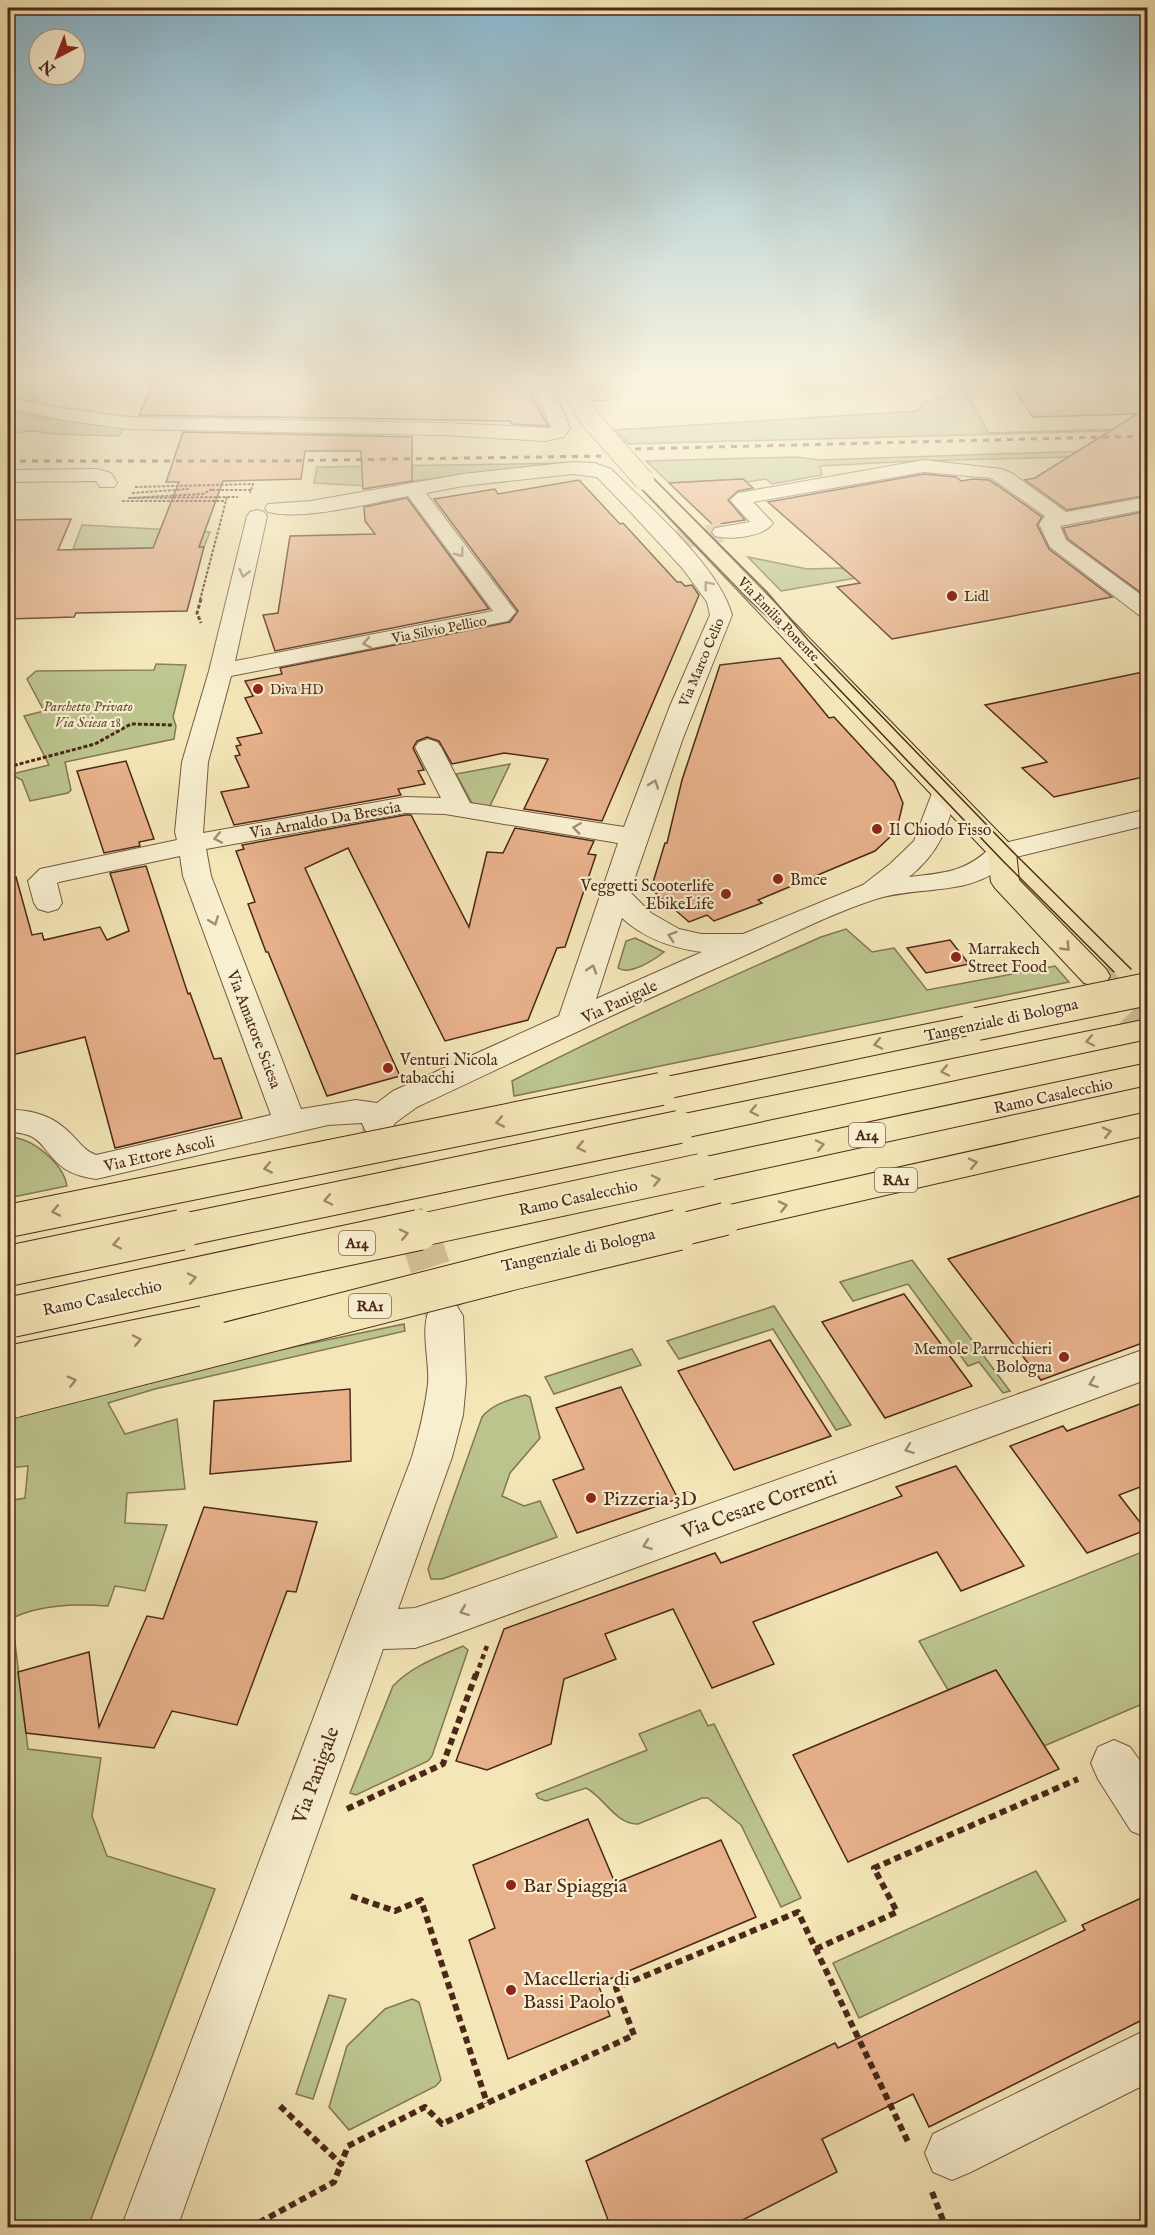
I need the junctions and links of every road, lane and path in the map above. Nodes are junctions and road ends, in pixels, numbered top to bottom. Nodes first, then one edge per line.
1 (109, 482) edge
2 (458, 482) edge
3 (613, 482) edge
4 (646, 482) edge
5 (831, 482) edge
6 (1012, 482) edge
7 (189, 489) dead end
8 (413, 489) junction
9 (251, 490) junction
10 (117, 491) junction
11 (227, 499) junction
12 (1148, 504) edge
13 (266, 512) joint
14 (1062, 519) junction
15 (722, 532) tunnel mouth
16 (1148, 611) edge
17 (205, 627) dead end
18 (221, 671) junction
19 (176, 726) dead end
20 (428, 747) dead end
21 (8, 767) edge
22 (944, 791) junction
23 (460, 809) junction
24 (1148, 817) edge
25 (634, 837) junction
26 (190, 845) junction
27 (1002, 852) junction
28 (966, 877) junction
29 (1011, 890) junction
30 (869, 892) junction
31 (616, 894) junction
32 (48, 903) dead end
33 (751, 940) junction
34 (1095, 976) tunnel mouth
35 (1148, 989) edge
36 (571, 1024) junction
37 (1148, 1029) edge
38 (1148, 1074) edge
39 (8, 1121) edge
40 (290, 1123) junction
41 (1148, 1123) edge
42 (8, 1221) edge
43 (8, 1266) edge
44 (444, 1316) tunnel mouth
45 (10, 1317) edge
46 (1148, 1363) edge
47 (12, 1382) edge
48 (368, 1630) junction
49 (490, 1637) dead end
50 (1114, 1763) joint
51 (341, 1812) dead end
52 (1148, 1814) edge
53 (351, 1896) dead end
54 (816, 1949) junction
55 (1148, 2055) edge
56 (487, 2103) junction
57 (280, 2106) dead end
58 (931, 2163) junction
59 (341, 2164) junction
60 (149, 2228) edge
61 (249, 2228) edge
62 (946, 2228) edge

1 - 10 street
2 -> 8 street, Via Marco Celio
25 -> 3 street, Via Marco Celio
4 - 22 main road, Via Emilia Ponente, bridge
5 - 15 street
6 - 14 street
7 - 10 path
8 - 13 street, Via Marco Celio
8 -> 18 street, Via Silvio Pellico
9 - 10 path
9 - 11 path
9 - 11 path
10 - 11 path
11 - 17 path
12 - 14 street
13 -> 18 street, Via Amatore Sciesa
14 - 16 street
18 - 26 street, Via Amatore Sciesa
19 - 21 path
20 - 23 street
22 - 27 main road, Via Emilia Ponente
22 - 30 street, Via Panigale
25 -> 23 street, Via Arnaldo Da Brescia
23 -> 26 street, Via Arnaldo Da Brescia
24 - 27 street
25 - 31 street, Via Marco Celio
26 - 32 street
26 -> 40 street, Via Amatore Sciesa
27 - 28 street, Via Panigale
27 - 29 main road
28 - 29 street, Via Panigale
28 - 30 street, Via Panigale
29 -> 34 main road
30 - 33 street, Via Panigale
33 -> 31 street
36 -> 31 street, Via Marco Celio
33 - 36 street, Via Panigale
35 -> 42 main road, Tangenziale di Bologna, bridge
36 - 40 street, Via Panigale
37 -> 43 main road, bridge
45 -> 38 main road, Ramo Casalecchio / A14, bridge
39 - 40 street, Via Ettore Ascoli
47 -> 41 main road, RA1, bridge
44 - 48 street, Via Panigale
46 -> 48 street, Via Cesare Correnti
48 - 60 street, Via Panigale
49 - 51 path
50 - 52 street
50 - 54 path
53 - 56 path
54 - 56 path
54 - 58 path
55 - 58 street
56 - 59 path
57 - 59 path
58 - 62 path
59 - 61 path

